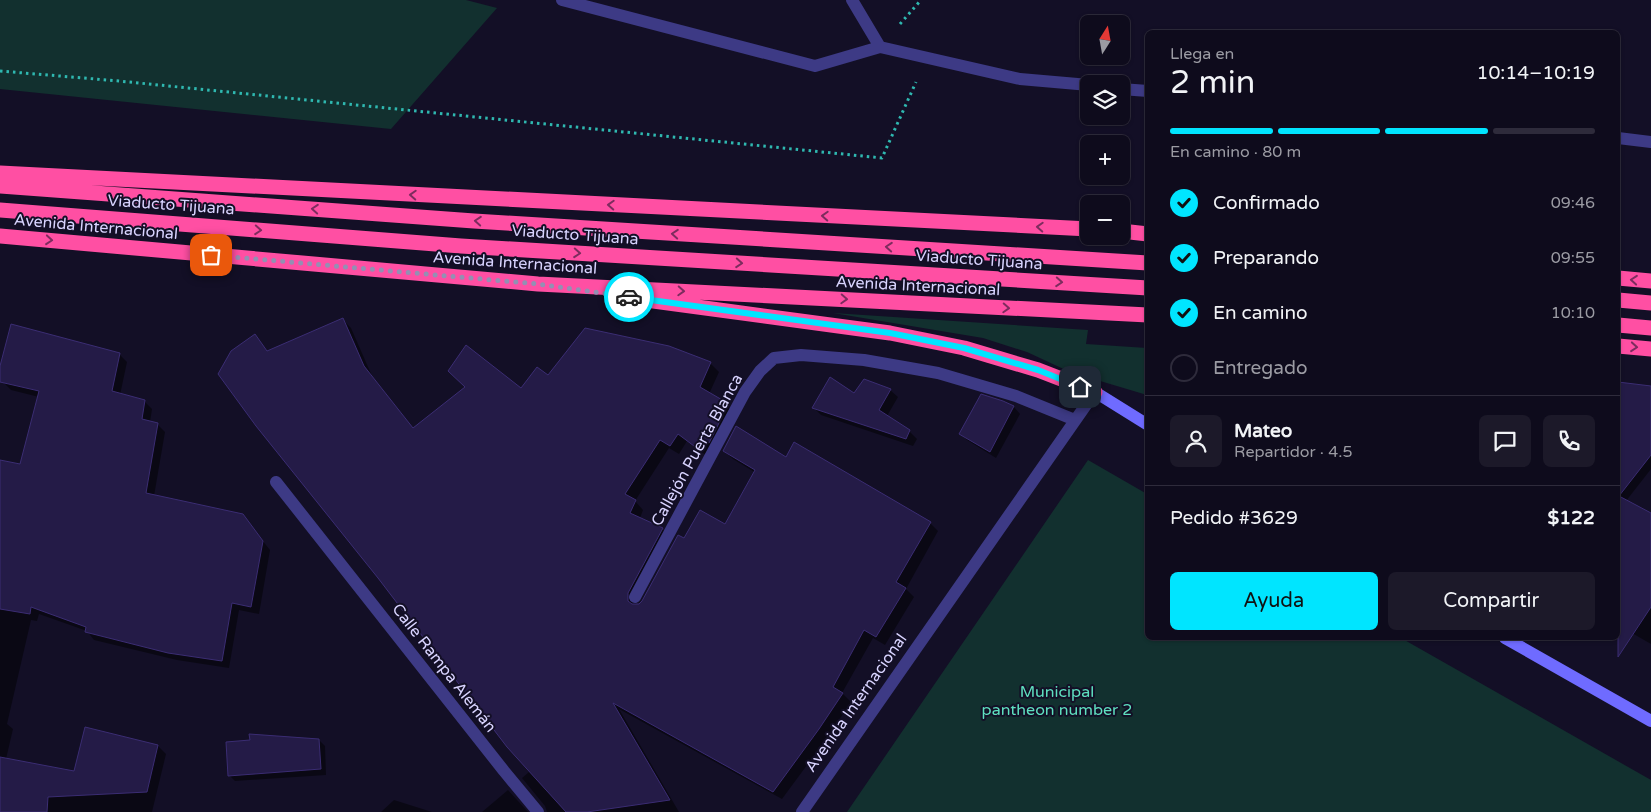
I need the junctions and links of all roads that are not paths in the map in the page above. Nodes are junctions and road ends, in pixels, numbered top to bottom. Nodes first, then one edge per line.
1 (562, 0) edge
2 (852, 0) edge
3 (880, 47) junction
4 (1080, 85) edge
5 (1130, 90) edge
6 (1145, 91) edge
7 (1620, 138) edge
8 (1651, 142) edge
9 (0, 173) edge
10 (0, 186) edge
11 (0, 210) edge
12 (1080, 229) edge
13 (1130, 232) edge
14 (1145, 234) edge
15 (0, 236) edge
16 (1145, 263) edge
17 (1620, 278) edge
18 (1651, 281) edge
19 (538, 284) junction
20 (1145, 288) edge
21 (1620, 300) edge
22 (1651, 303) edge
23 (1145, 314) edge
24 (1620, 325) edge
25 (1651, 328) edge
26 (1620, 346) edge
27 (1651, 349) edge
28 (1095, 392) junction
29 (1075, 420) junction
30 (1145, 422) edge
31 (276, 482) dead end
32 (635, 597) dead end
33 (1509, 640) edge
34 (1651, 721) edge
35 (538, 812) edge
36 (802, 812) edge

1 - 3 street
2 - 3 street
3 - 4 street
5 - 6 street
7 - 8 street
12 -> 9 highway
16 -> 10 highway, Viaducto Tijuana
11 -> 20 highway, Viaducto Tijuana
13 - 14 highway
15 -> 19 highway, Avenida Internacional
18 -> 17 highway
19 -> 23 highway, Avenida Internacional
19 - 28 highway
21 - 22 highway
24 - 25 highway
26 -> 27 highway
28 - 29 street, Avenida Internacional
28 - 30 street
29 - 32 street, Callejón Puerta Blanca
29 - 36 street, Avenida Internacional
31 - 35 street, Calle Rampa Alemán
33 - 34 street

